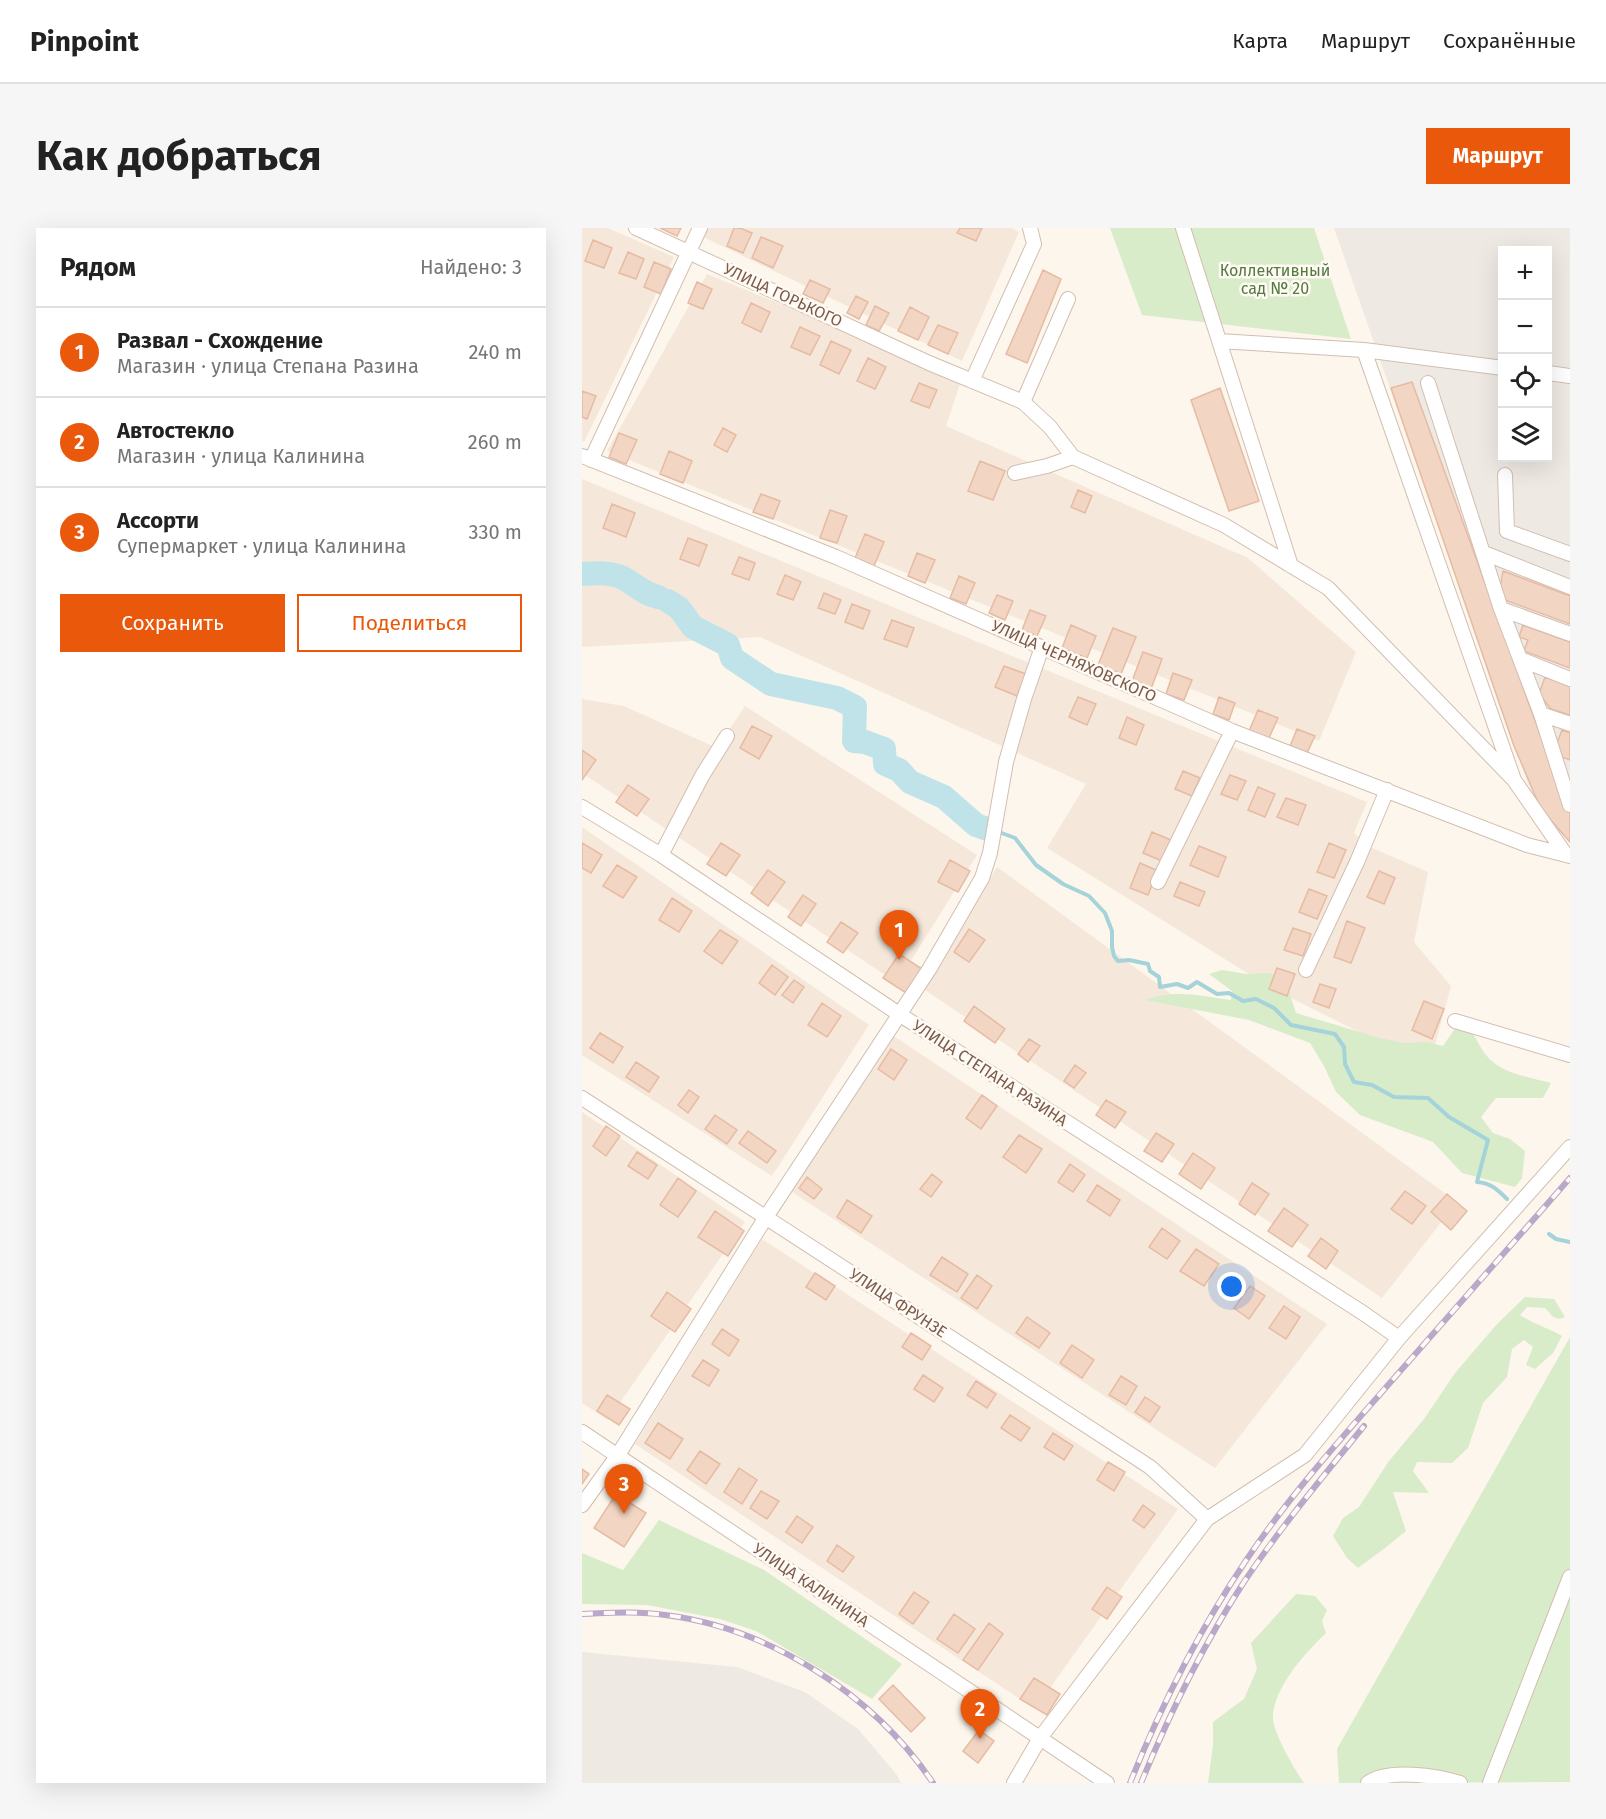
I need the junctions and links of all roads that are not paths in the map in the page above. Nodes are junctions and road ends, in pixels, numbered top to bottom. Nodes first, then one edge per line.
1 (636, 228) edge
2 (700, 228) edge
3 (1030, 228) edge
4 (1183, 228) edge
5 (690, 252) junction
6 (1068, 299) dead end
7 (1219, 341) junction
8 (1364, 350) junction
9 (1498, 367) edge
10 (1552, 374) edge
11 (1570, 376) edge
12 (972, 381) junction
13 (1428, 383) dead end
14 (1023, 402) junction
15 (1073, 457) junction
16 (587, 458) edge
17 (1015, 473) dead end
18 (1505, 476) dead end
19 (1484, 554) junction
20 (1570, 554) edge
21 (1291, 566) junction
22 (1570, 586) edge
23 (1501, 609) junction
24 (1570, 634) edge
25 (1042, 647) junction
26 (1520, 659) junction
27 (1570, 679) edge
28 (1541, 714) junction
29 (1570, 724) edge
30 (1232, 731) junction
31 (727, 736) dead end
32 (1564, 765) edge
33 (1514, 780) junction
34 (1387, 790) junction
35 (1570, 805) edge
36 (582, 807) edge
37 (661, 855) junction
38 (1568, 855) edge
39 (1158, 882) dead end
40 (1306, 970) dead end
41 (899, 1014) junction
42 (1455, 1020) dead end
43 (1570, 1055) edge
44 (582, 1098) edge
45 (1570, 1147) edge
46 (766, 1217) junction
47 (1399, 1338) junction
48 (582, 1432) edge
49 (618, 1455) junction
50 (582, 1505) edge
51 (1207, 1519) junction
52 (1570, 1577) edge
53 (1040, 1738) junction
54 (1014, 1783) edge
55 (1107, 1783) edge
56 (1368, 1783) edge
57 (1460, 1783) edge
58 (1490, 1783) edge

1 - 5 street, УЛИЦА ГОРЬКОГО
2 - 5 street
3 - 12 street
4 - 7 street
5 - 12 street, УЛИЦА ГОРЬКОГО
5 - 16 street
6 - 14 street
7 - 8 street
7 - 21 street
8 - 9 street
8 - 33 street
10 - 11 street
12 - 14 street, УЛИЦА ГОРЬКОГО
13 - 19 street
14 - 15 street
15 - 17 street
15 - 21 street
16 - 25 street, УЛИЦА ЧЕРНЯХОВСКОГО
18 - 20 street
19 - 22 street
19 - 23 street
21 - 33 street
23 - 24 street
23 - 26 street
25 - 30 street, УЛИЦА ЧЕРНЯХОВСКОГО
25 - 41 street
26 - 27 street
26 - 28 street
28 - 29 street
28 - 32 street
30 - 34 street, УЛИЦА ЧЕРНЯХОВСКОГО
30 - 39 street
31 - 37 street
32 - 35 street
33 - 38 street
34 - 38 street, УЛИЦА ЧЕРНЯХОВСКОГО
34 - 40 street
36 - 37 street, УЛИЦА СТЕПАНА РАЗИНА
37 - 41 street, УЛИЦА СТЕПАНА РАЗИНА
41 - 46 street
41 - 47 street, УЛИЦА СТЕПАНА РАЗИНА
42 - 43 street
44 - 46 street, УЛИЦА ФРУНЗЕ
45 - 47 street
46 - 49 street
46 - 51 street, УЛИЦА ФРУНЗЕ
47 - 51 street
48 - 49 street, УЛИЦА КАЛИНИНА
49 - 50 street
49 - 53 street, УЛИЦА КАЛИНИНА
51 - 53 street
52 - 58 street
53 - 54 street
53 - 55 street, УЛИЦА КАЛИНИНА
56 - 57 street

